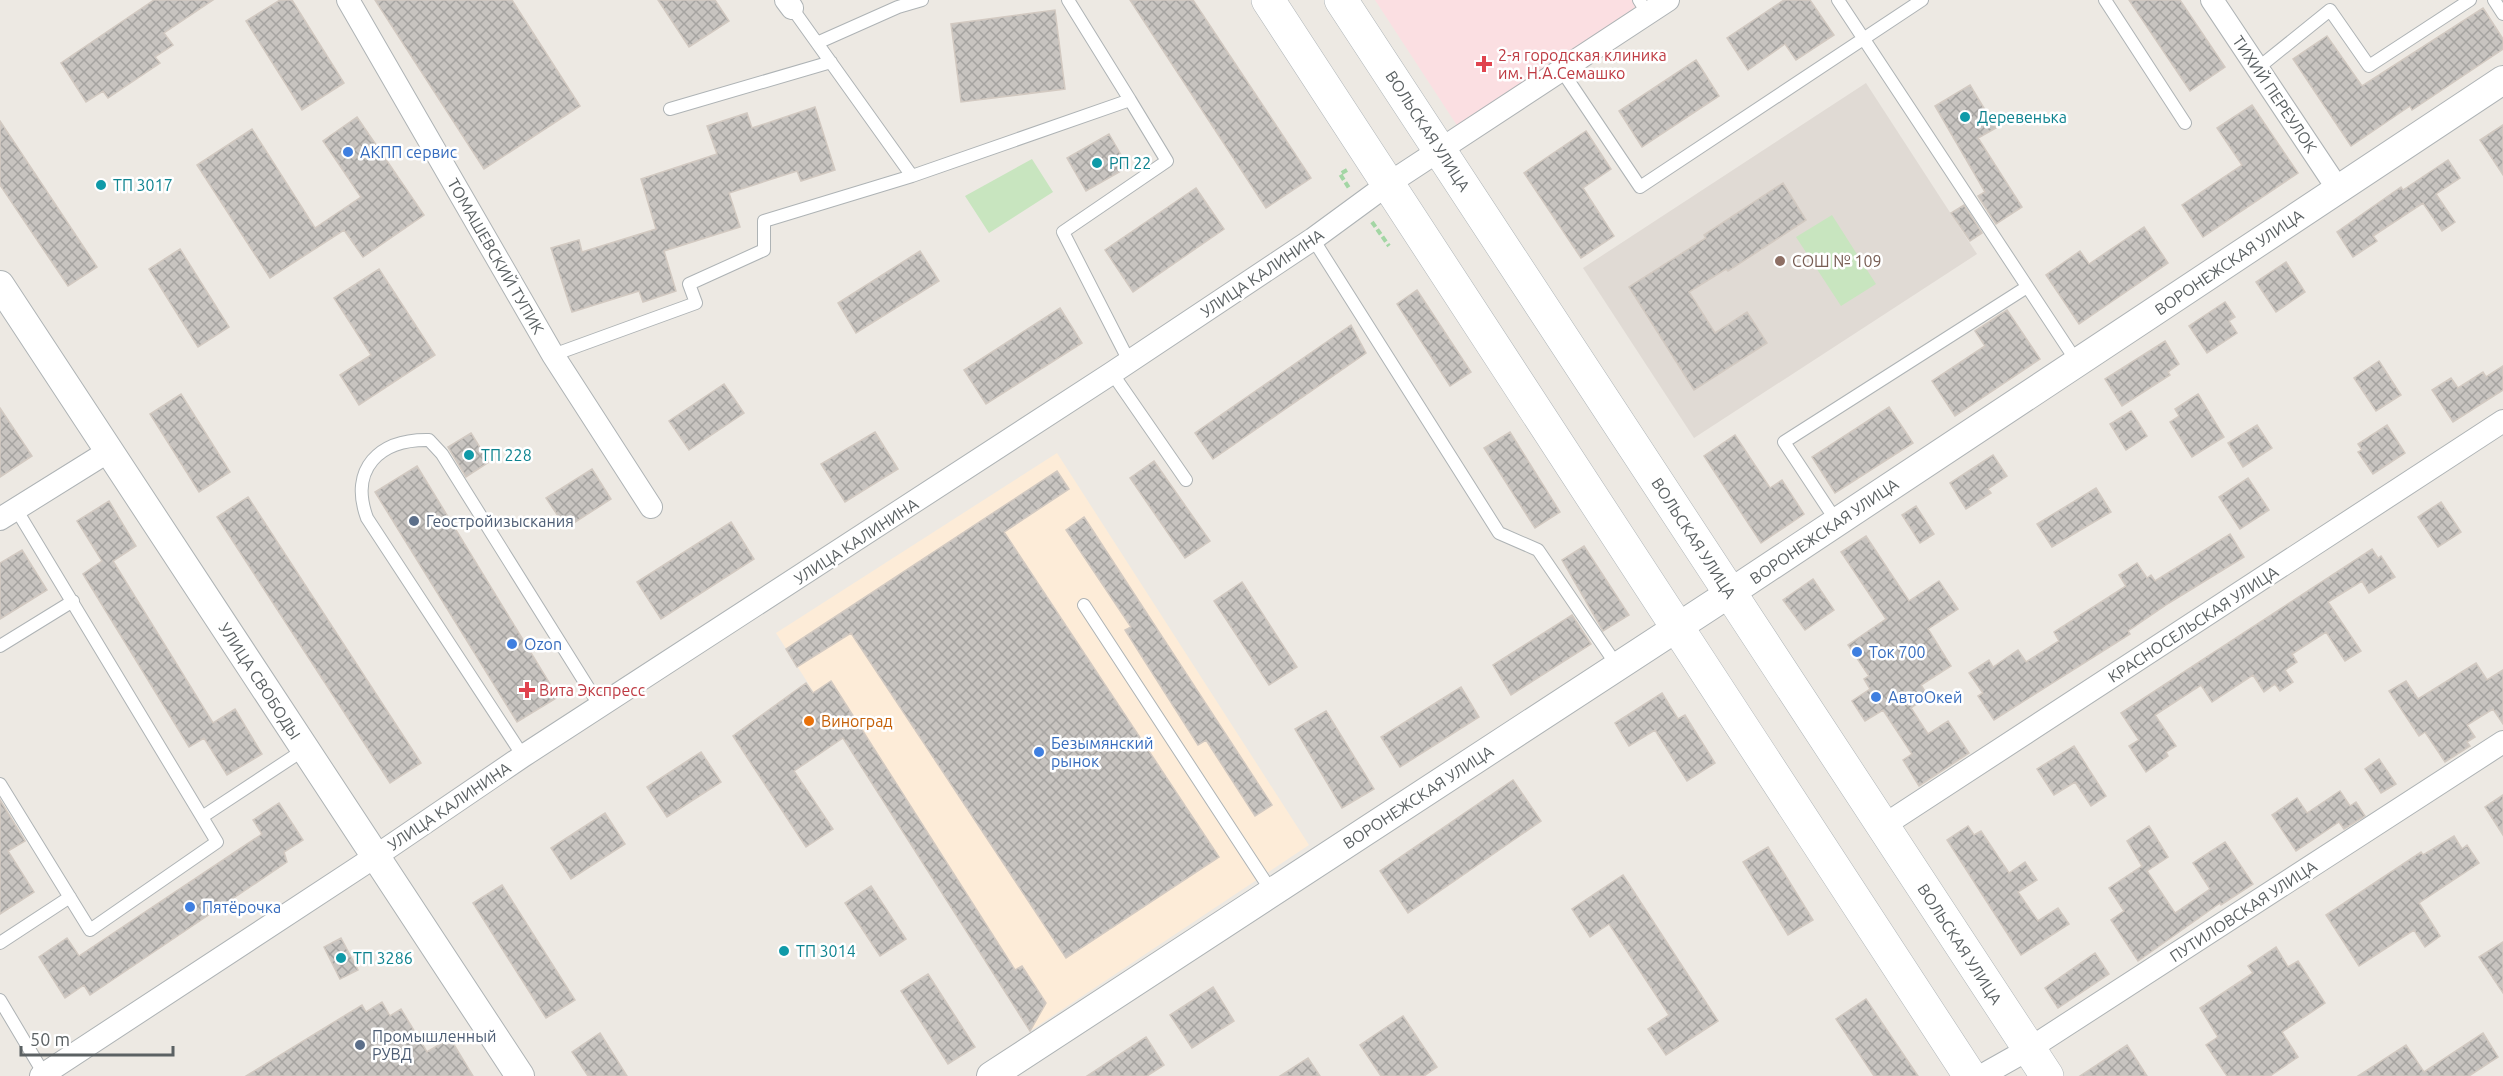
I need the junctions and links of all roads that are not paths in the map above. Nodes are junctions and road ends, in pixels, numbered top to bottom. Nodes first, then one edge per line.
1 (348, 0) edge
2 (922, 0) edge
3 (1068, 0) edge
4 (1268, 0) edge
5 (1341, 0) edge
6 (1668, 0) edge
7 (1838, 0) edge
8 (1922, 0) edge
9 (2105, 0) edge
10 (2212, 0) edge
11 (2470, 0) edge
12 (2494, 0) edge
13 (789, 4) edge
14 (1643, 7) edge
15 (2503, 14) edge
16 (1864, 38) junction
17 (817, 43) junction
18 (831, 62) junction
19 (2258, 68) junction
20 (1562, 71) junction
21 (2503, 80) edge
22 (1130, 100) junction
23 (670, 109) dead end
24 (2185, 123) dead end
25 (1441, 152) junction
26 (912, 176) junction
27 (1388, 184) junction
28 (2338, 189) junction
29 (1313, 239) junction
30 (0, 285) edge
31 (2027, 287) junction
32 (553, 355) junction
33 (2078, 362) junction
34 (1120, 367) junction
35 (2503, 421) edge
36 (109, 450) junction
37 (1186, 480) dead end
38 (651, 507) dead end
39 (8, 514) edge
40 (1837, 522) junction
41 (1730, 593) junction
42 (73, 601) junction
43 (1084, 605) dead end
44 (1677, 627) junction
45 (0, 646) edge
46 (1618, 667) junction
47 (601, 708) junction
48 (2503, 742) edge
49 (305, 749) junction
50 (523, 756) junction
51 (0, 784) edge
52 (202, 817) junction
53 (1883, 826) junction
54 (376, 856) junction
55 (1272, 892) junction
56 (70, 897) junction
57 (0, 943) edge
58 (0, 1000) edge
59 (2029, 1049) junction
60 (42, 1075) edge
61 (520, 1076) edge
62 (991, 1076) edge
63 (1970, 1076) edge
64 (1981, 1076) edge
65 (2047, 1076) edge

1 - 32 street, ТОМАШЕВСКИЙ ТУПИК
2 - 17 lane
3 - 22 lane
4 - 27 main road
5 - 25 main road, ВОЛЬСКАЯ УЛИЦА
6 - 14 street, УЛИЦА КАЛИНИНА
7 - 16 lane
8 - 16 lane
9 - 24 lane
10 - 19 street, ТИХИЙ ПЕРЕУЛОК
11 - 19 lane
12 - 15 lane
13 - 17 lane
14 - 20 street, УЛИЦА КАЛИНИНА
16 - 20 lane
16 - 31 lane
17 - 18 lane
18 - 23 lane
18 - 26 lane
19 - 28 street, ТИХИЙ ПЕРЕУЛОК
20 - 25 street, УЛИЦА КАЛИНИНА
21 - 28 street, ВОРОНЕЖСКАЯ УЛИЦА
22 - 26 lane
22 - 34 lane
25 - 27 street, УЛИЦА КАЛИНИНА
25 - 41 main road, ВОЛЬСКАЯ УЛИЦА
26 - 32 lane
27 - 29 street, УЛИЦА КАЛИНИНА
27 - 44 main road
28 - 33 street, ВОРОНЕЖСКАЯ УЛИЦА
29 - 34 street, УЛИЦА КАЛИНИНА
29 - 46 lane
30 - 36 street, УЛИЦА СВОБОДЫ
31 - 33 lane
31 - 40 lane
32 - 38 street, ТОМАШЕВСКИЙ ТУПИК
33 - 40 street, ВОРОНЕЖСКАЯ УЛИЦА
34 - 37 lane
34 - 47 street, УЛИЦА КАЛИНИНА
35 - 53 street, КРАСНОСЕЛЬСКАЯ УЛИЦА
36 - 39 street
36 - 49 street, УЛИЦА СВОБОДЫ
39 - 42 lane
40 - 41 street, ВОРОНЕЖСКАЯ УЛИЦА
41 - 44 street, ВОРОНЕЖСКАЯ УЛИЦА
41 - 53 main road, ВОЛЬСКАЯ УЛИЦА
42 - 45 lane
42 - 52 lane
43 - 55 lane
44 - 46 street, ВОРОНЕЖСКАЯ УЛИЦА
44 - 63 main road
46 - 55 street, ВОРОНЕЖСКАЯ УЛИЦА
47 - 50 street, УЛИЦА КАЛИНИНА
47 - 50 lane
48 - 59 street, ПУТИЛОВСКАЯ УЛИЦА
49 - 52 lane
49 - 54 street, УЛИЦА СВОБОДЫ
50 - 54 street, УЛИЦА КАЛИНИНА
51 - 56 lane
52 - 56 lane
53 - 59 main road, ВОЛЬСКАЯ УЛИЦА
54 - 60 street, УЛИЦА КАЛИНИНА
54 - 61 street, УЛИЦА СВОБОДЫ
55 - 62 street, ВОРОНЕЖСКАЯ УЛИЦА
56 - 57 lane
58 - 60 lane
59 - 64 street, ПУТИЛОВСКАЯ УЛИЦА
59 - 65 main road, ВОЛЬСКАЯ УЛИЦА

